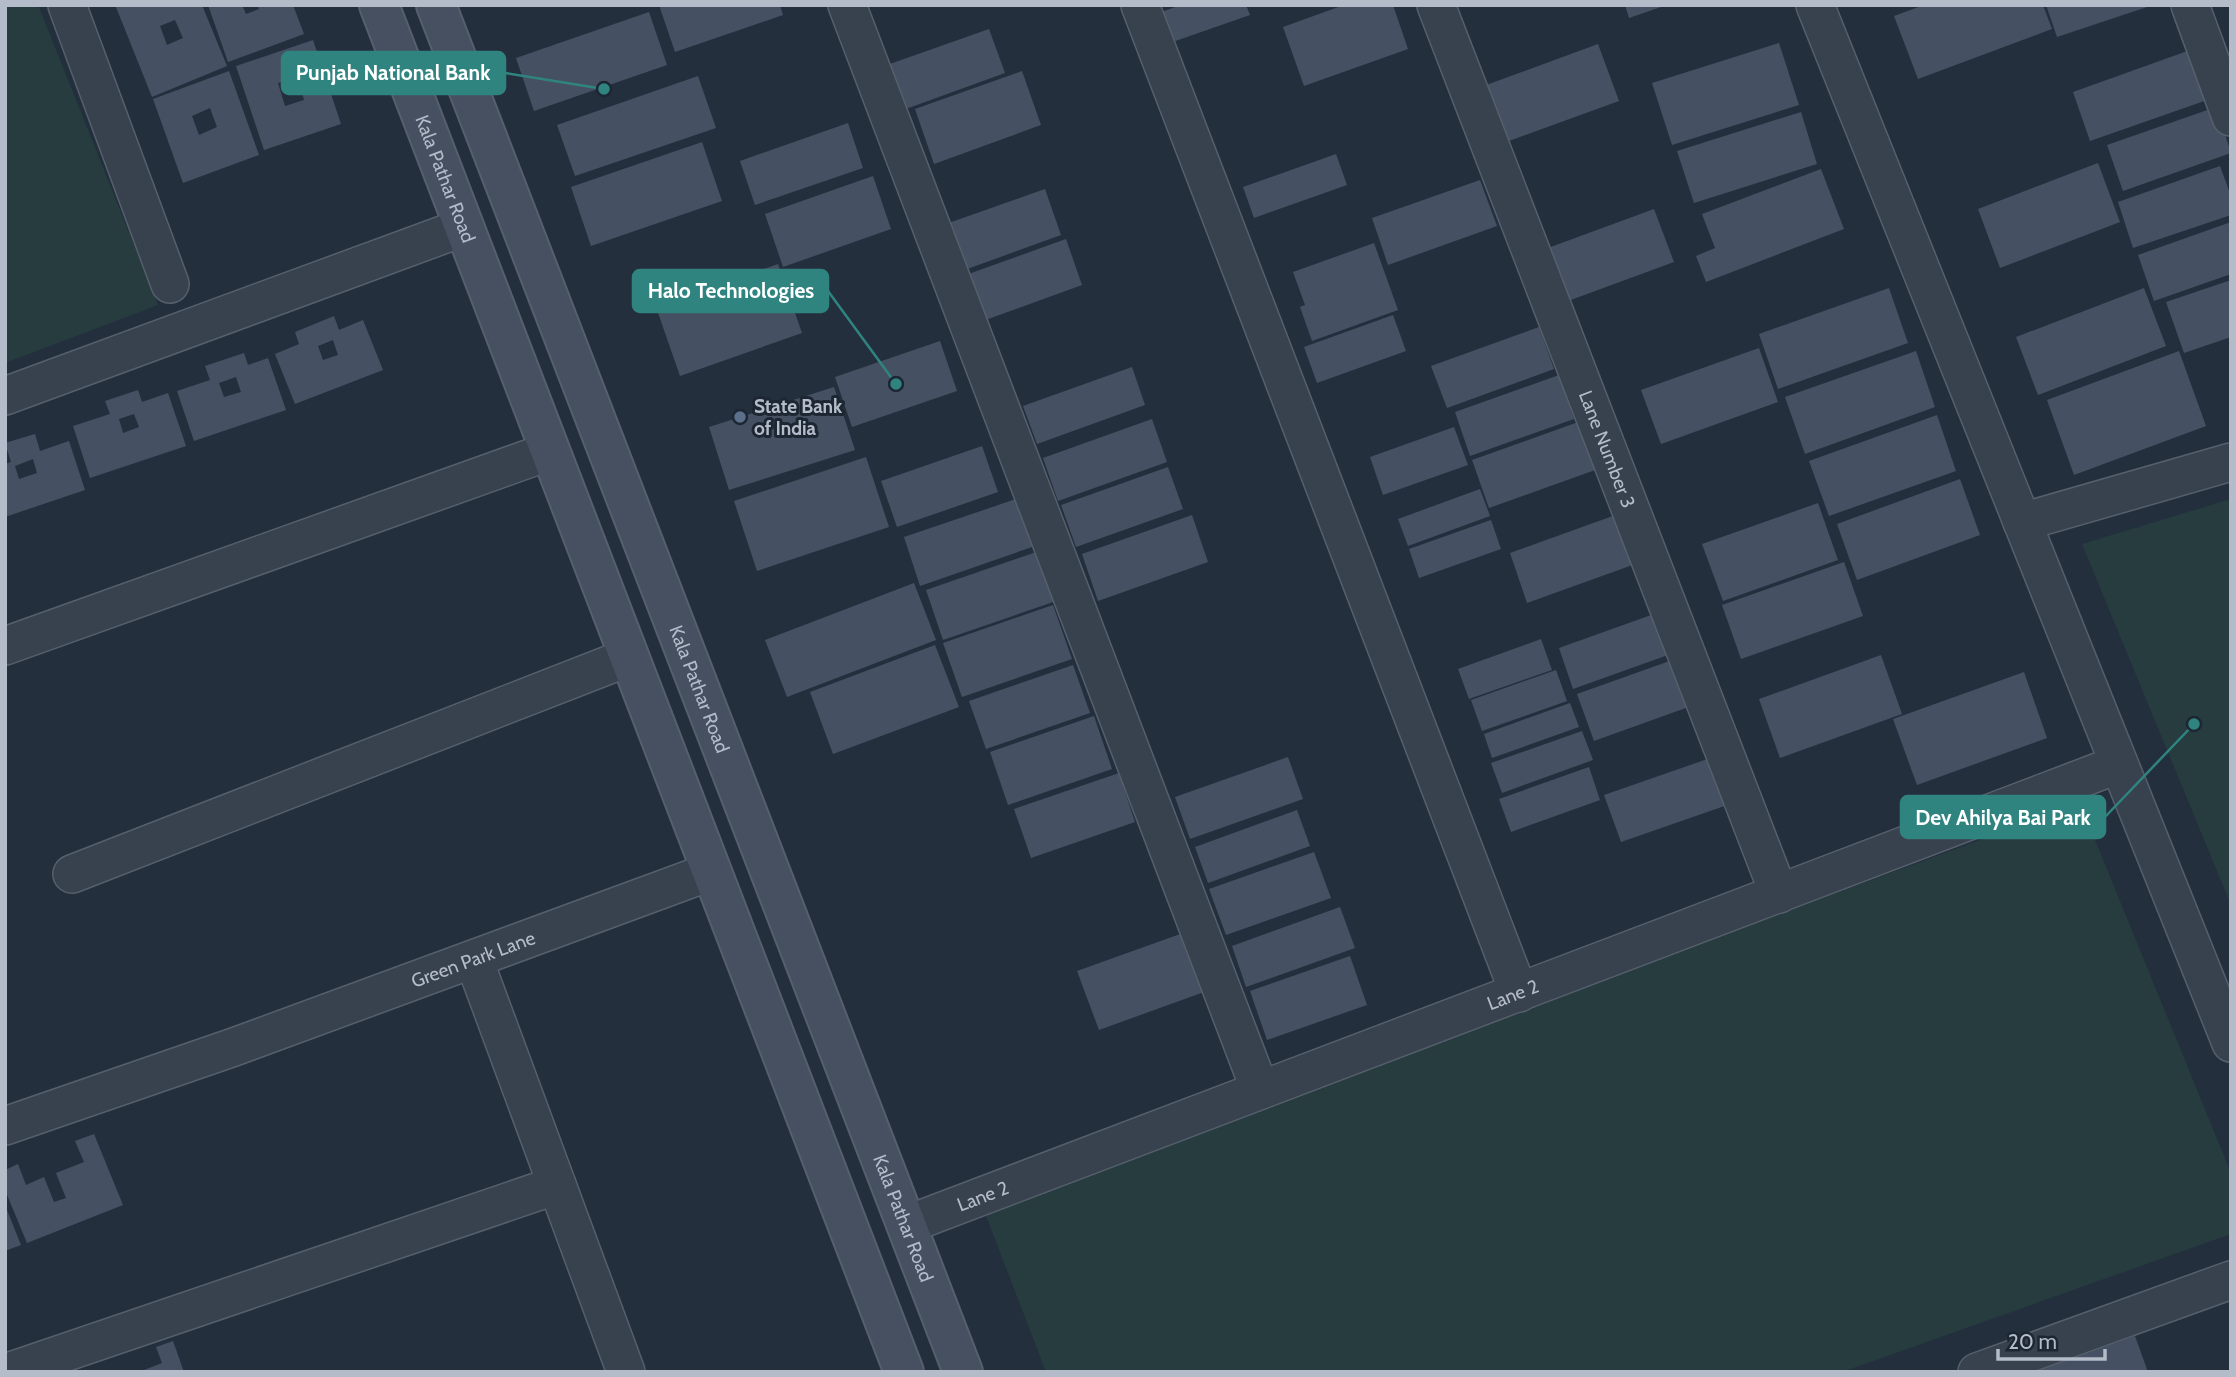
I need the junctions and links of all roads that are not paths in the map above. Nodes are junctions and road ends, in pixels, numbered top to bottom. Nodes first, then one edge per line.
1 (67, 5) edge
2 (379, 5) edge
3 (436, 5) edge
4 (847, 5) edge
5 (1140, 5) edge
6 (1436, 5) edge
7 (1815, 5) edge
8 (2190, 5) edge
9 (2231, 117) edge
10 (464, 227) junction
11 (170, 284) dead end
12 (5, 396) edge
13 (551, 452) junction
14 (2231, 461) edge
15 (2022, 522) junction
16 (5, 646) edge
17 (629, 657) junction
18 (2119, 764) junction
19 (712, 871) junction
20 (72, 874) dead end
21 (1779, 894) junction
22 (474, 960) junction
23 (1519, 993) junction
24 (2231, 1043) edge
25 (1260, 1090) junction
26 (5, 1126) edge
27 (557, 1185) junction
28 (906, 1225) junction
29 (2231, 1280) edge
30 (8, 1372) edge
31 (626, 1372) edge
32 (904, 1372) edge
33 (963, 1372) edge
34 (1977, 1372) edge

1 - 11 street
2 - 10 street, Kala Pathar Road
3 - 28 street, Kala Pathar Road
4 - 25 street
5 - 23 street
6 - 21 street, Lane Number 3
7 - 15 street
8 - 9 street
10 - 12 street
10 - 13 street, Kala Pathar Road
13 - 16 street
13 - 17 street, Kala Pathar Road
14 - 15 street
15 - 18 street
17 - 19 street, Kala Pathar Road
17 - 20 street
18 - 21 street, Lane 2
18 - 24 street
19 - 22 street, Green Park Lane
19 - 32 street, Kala Pathar Road
21 - 23 street, Lane 2
22 - 26 street, Green Park Lane
22 - 27 street
23 - 25 street, Lane 2
25 - 28 street, Lane 2
27 - 30 street
27 - 31 street
28 - 33 street, Kala Pathar Road
29 - 34 street

